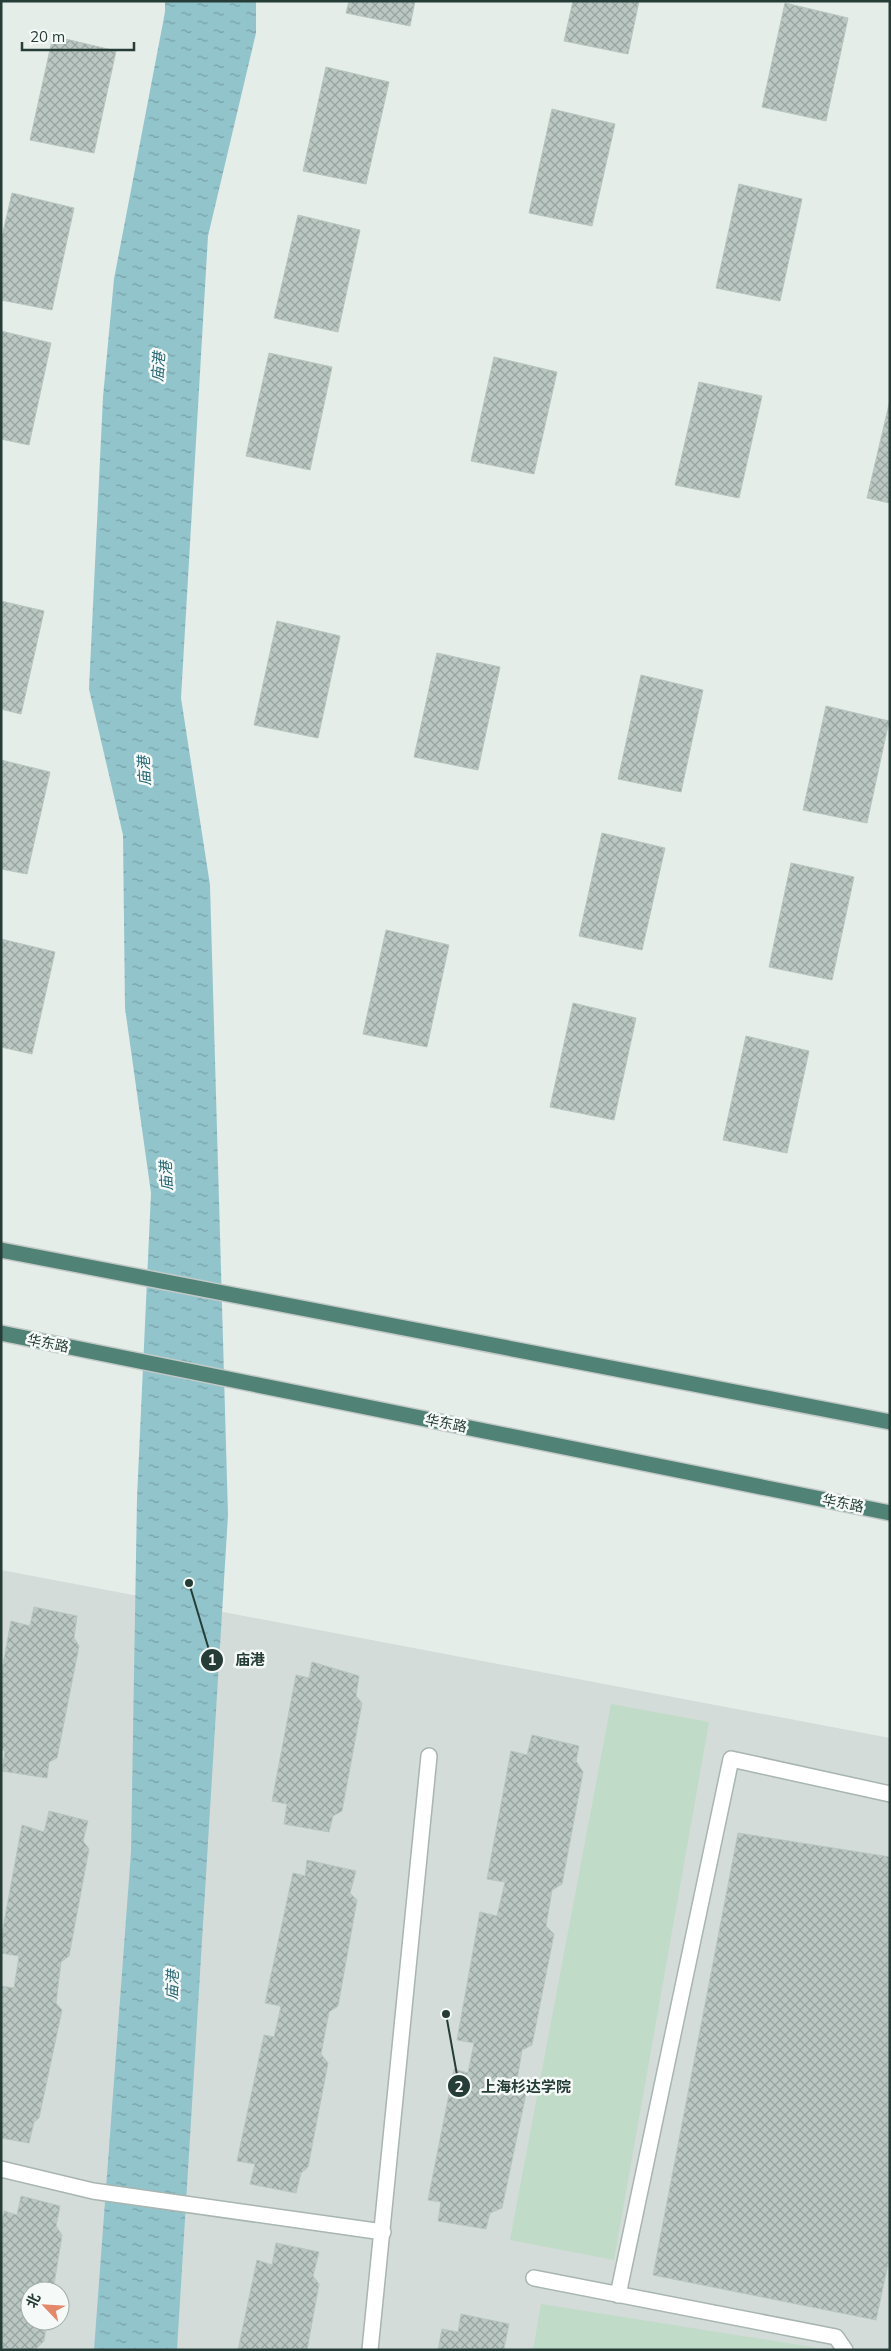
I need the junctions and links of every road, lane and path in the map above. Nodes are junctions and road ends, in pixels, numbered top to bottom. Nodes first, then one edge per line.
1 (1, 1250) edge
2 (1, 1333) edge
3 (890, 1422) edge
4 (890, 1513) edge
5 (429, 1756) dead end
6 (890, 1794) edge
7 (1, 2169) edge
8 (383, 2232) junction
9 (534, 2278) dead end
10 (618, 2295) junction
11 (370, 2350) edge
12 (845, 2350) edge

1 - 3 highway
2 - 4 highway, 华东路
5 - 8 lane
6 - 10 lane
7 - 8 lane
8 - 11 lane
9 - 10 lane
10 - 12 lane

